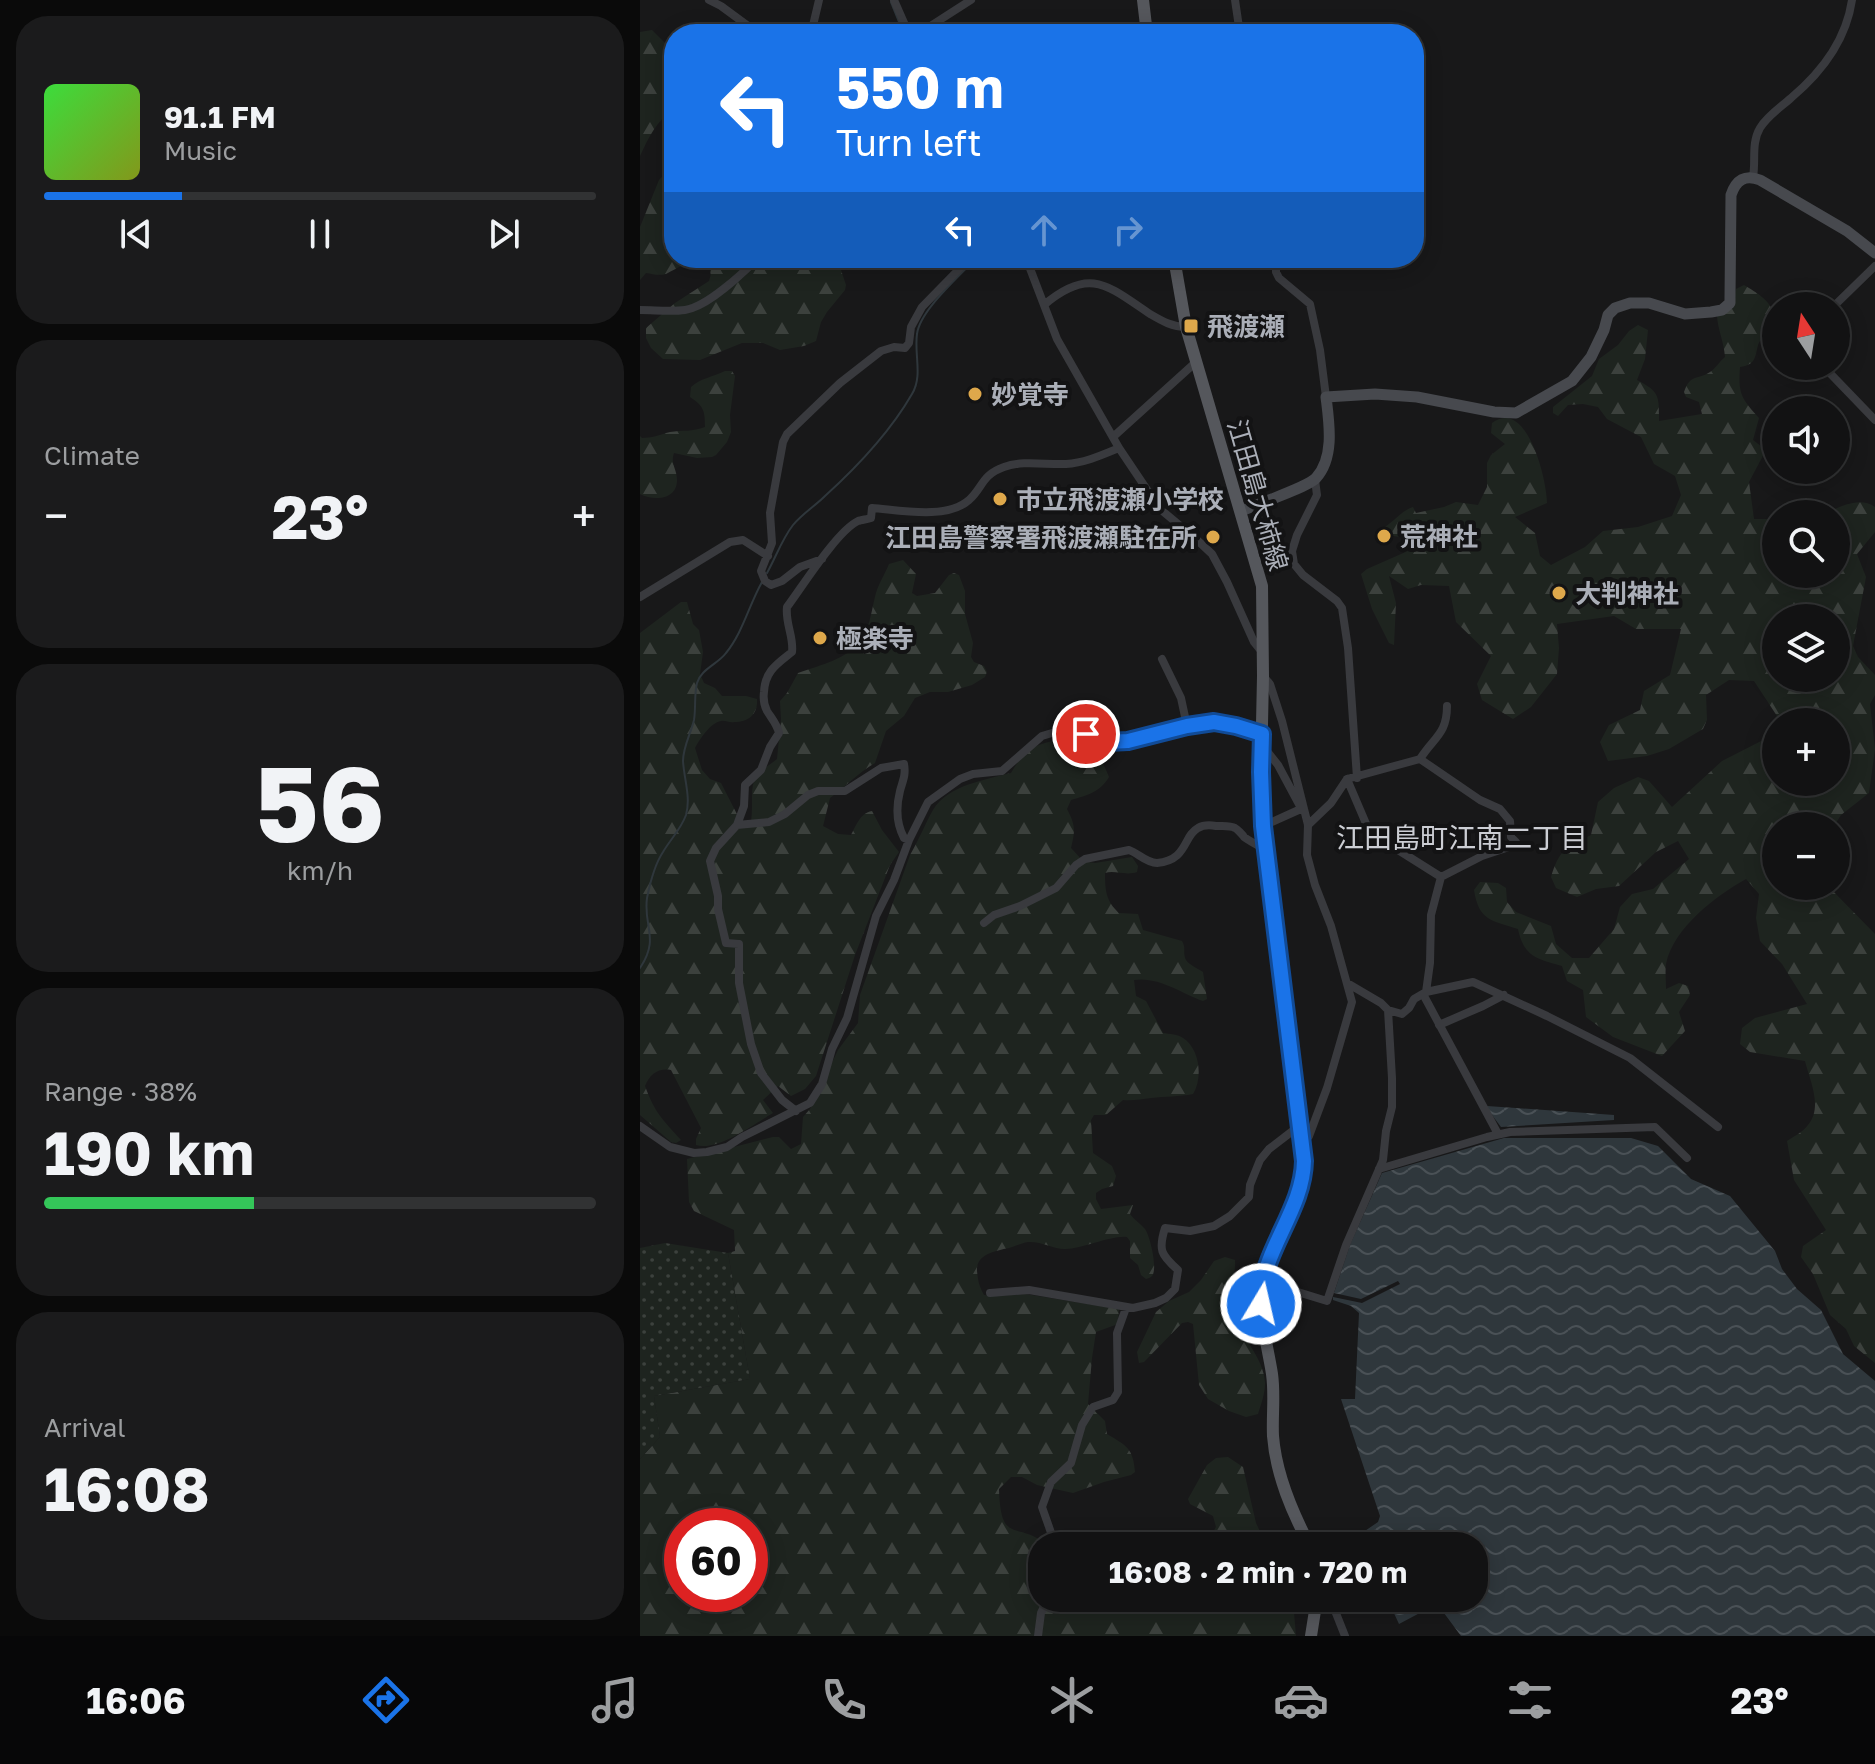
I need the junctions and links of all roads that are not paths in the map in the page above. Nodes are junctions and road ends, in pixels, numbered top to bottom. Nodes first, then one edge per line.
1 (709, 0) edge
2 (819, 0) edge
3 (894, 0) edge
4 (971, 0) edge
5 (1143, 0) edge
6 (1235, 0) edge
7 (1852, 0) edge
8 (745, 24) edge
9 (813, 24) edge
10 (905, 24) edge
11 (934, 24) edge
12 (1146, 24) edge
13 (1239, 24) edge
14 (1753, 177) junction
15 (1875, 253) edge
16 (1875, 266) edge
17 (748, 268) edge
18 (960, 268) edge
19 (1030, 268) edge
20 (1176, 268) edge
21 (1276, 268) edge
22 (1848, 292) edge
23 (1044, 305) junction
24 (640, 310) edge
25 (1186, 327) junction
26 (1196, 362) junction
27 (1836, 380) edge
28 (1326, 397) junction
29 (1875, 420) edge
30 (1113, 437) junction
31 (1119, 448) junction
32 (1315, 480) junction
33 (1241, 511) junction
34 (768, 556) junction
35 (822, 558) junction
36 (640, 597) edge
37 (1262, 652) junction
38 (1162, 659) dead end
39 (1263, 676) junction
40 (1447, 706) dead end
41 (1187, 726) junction
42 (1262, 739) junction
43 (1420, 759) junction
44 (1352, 778) junction
45 (1302, 808) junction
46 (737, 825) junction
47 (1308, 825) junction
48 (1263, 826) junction
49 (909, 840) junction
50 (1267, 850) junction
51 (1441, 877) junction
52 (984, 923) dead end
53 (1347, 983) junction
54 (1424, 993) junction
55 (1504, 995) junction
56 (1388, 1010) junction
57 (1439, 1025) junction
58 (796, 1111) junction
59 (640, 1126) edge
60 (1299, 1126) junction
61 (1718, 1127) dead end
62 (1498, 1134) junction
63 (1302, 1144) junction
64 (1687, 1158) dead end
65 (1379, 1169) junction
66 (1262, 1281) junction
67 (990, 1293) dead end
68 (1126, 1308) junction
69 (1051, 1532) edge
70 (1303, 1532) edge
71 (1041, 1612) edge
72 (1315, 1612) edge
73 (1336, 1612) edge
74 (1038, 1636) edge
75 (1311, 1636) edge
76 (1345, 1636) edge

1 - 8 street
2 - 9 street
3 - 10 street
4 - 11 street
5 - 12 main road
6 - 13 street
7 - 14 street
14 - 15 main road
14 - 28 main road
16 - 22 street
17 - 24 street
18 - 34 street
19 - 23 street
20 - 25 main road, 江田島大柿線
21 - 28 street
23 - 25 street
23 - 30 street
25 - 26 main road, 江田島大柿線
26 - 30 street
26 - 33 main road, 江田島大柿線
27 - 29 street
28 - 32 main road
30 - 31 street
31 - 35 street
31 - 37 street
32 - 33 main road
32 - 44 street
33 - 37 main road, 江田島大柿線
34 - 35 street
34 - 36 street
35 - 46 street
37 - 39 main road, 江田島大柿線
38 - 41 street
39 - 42 main road, 江田島大柿線
39 - 45 street
40 - 43 street
41 - 42 street
41 - 49 street
42 - 45 street
42 - 48 main road, 江田島大柿線
43 - 44 street
43 - 51 street
44 - 47 street
44 - 51 street
45 - 47 street
45 - 48 street
46 - 49 street
46 - 58 street
47 - 53 street
48 - 50 main road, 江田島大柿線
49 - 58 street
50 - 52 street
50 - 60 main road, 江田島大柿線
51 - 54 street
53 - 56 street
53 - 63 street
54 - 55 street
54 - 56 street
54 - 57 street
55 - 57 street
55 - 61 street
56 - 65 street
57 - 62 street
58 - 59 street
60 - 63 main road, 江田島大柿線
60 - 68 street
62 - 64 street
62 - 65 street
63 - 66 main road, 江田島大柿線
65 - 66 street
66 - 70 main road, 江田島大柿線
67 - 68 street
68 - 69 street
71 - 74 street
72 - 75 main road
73 - 76 street

